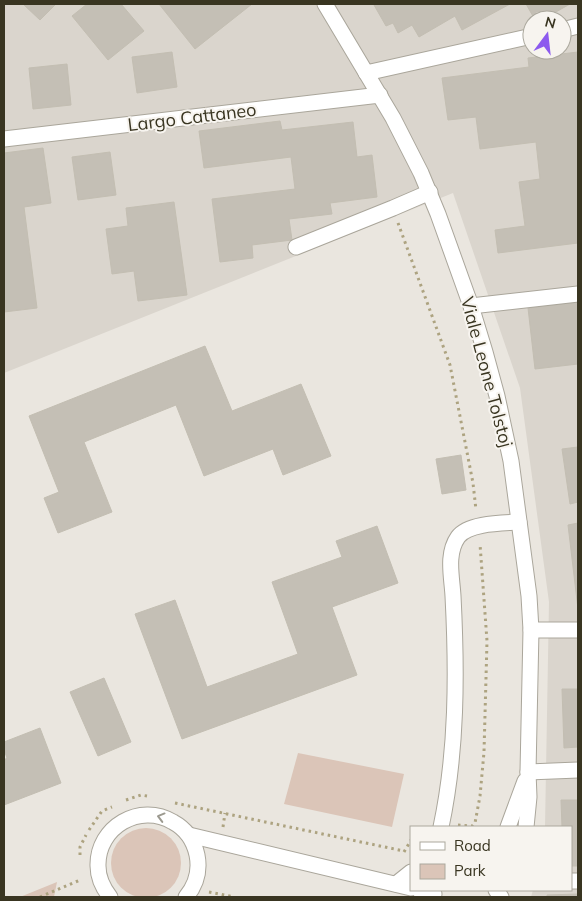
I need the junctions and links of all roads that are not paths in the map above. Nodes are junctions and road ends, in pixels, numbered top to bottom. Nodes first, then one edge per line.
1 (325, 4) edge
2 (522, 38) edge
3 (366, 73) junction
4 (380, 95) junction
5 (4, 139) edge
6 (430, 192) junction
7 (296, 247) dead end
8 (578, 294) edge
9 (470, 306) junction
10 (519, 522) junction
11 (531, 630) junction
12 (578, 630) edge
13 (578, 770) edge
14 (528, 772) junction
15 (441, 826) edge
16 (508, 826) edge
17 (526, 826) edge
18 (188, 835) junction
19 (410, 873) edge
20 (396, 884) junction
21 (410, 888) edge
22 (110, 897) edge
23 (186, 897) edge

1 - 3 street, Viale Leone Tolstoj
2 - 3 street
3 - 4 street, Viale Leone Tolstoj
4 - 5 street, Largo Cattaneo
4 - 6 street, Viale Leone Tolstoj
6 - 7 street
6 - 9 street, Viale Leone Tolstoj
8 - 9 street
9 - 10 street, Viale Leone Tolstoj
10 - 11 street, Viale Leone Tolstoj
10 - 15 street
11 - 12 street
11 - 14 street, Viale Leone Tolstoj
13 - 14 street
14 - 16 street, Viale Leone Tolstoj
14 - 17 street, Viale Leone Tolstoj
18 - 20 street
18 -> 22 street
18 - 23 street
19 - 20 street
20 - 21 street

